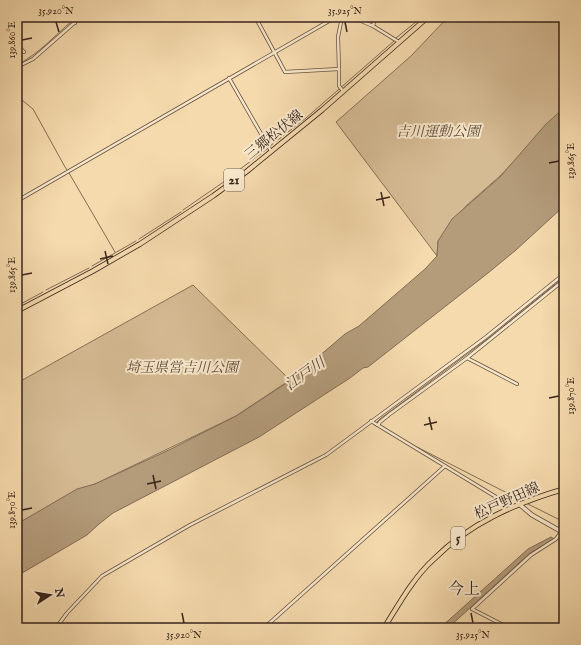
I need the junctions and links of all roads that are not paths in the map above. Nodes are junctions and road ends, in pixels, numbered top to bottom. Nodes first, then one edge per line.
1 (71, 17) edge
2 (82, 17) edge
3 (336, 17) edge
4 (342, 17) edge
5 (352, 17) edge
6 (375, 17) edge
7 (428, 17) edge
8 (258, 22) dead end
9 (75, 23) junction
10 (373, 26) junction
11 (396, 40) junction
12 (17, 45) edge
13 (24, 52) dead end
14 (275, 52) junction
15 (17, 67) edge
16 (340, 69) junction
17 (229, 78) junction
18 (342, 90) junction
19 (271, 151) junction
20 (17, 201) edge
21 (564, 275) edge
22 (564, 280) edge
23 (17, 311) edge
24 (467, 358) junction
25 (517, 384) dead end
26 (371, 421) junction
27 (378, 425) junction
28 (445, 466) junction
29 (564, 489) edge
30 (520, 504) junction
31 (563, 531) edge
32 (56, 628) edge
33 (264, 628) edge
34 (384, 628) edge
35 (508, 628) edge

1 - 9 street
2 - 9 street
3 - 14 street
4 - 16 street
5 - 10 street
6 - 10 street
7 - 11 main road, 三郷松伏線 / 21
8 - 14 street
9 - 15 street
10 - 11 street
11 - 18 main road, 三郷松伏線 / 21
12 - 13 street
14 - 16 street
14 - 17 street
16 - 18 street
17 - 19 street
17 - 20 street
18 - 19 main road, 三郷松伏線 / 21
19 - 23 main road, 三郷松伏線 / 21
21 - 26 street
22 - 24 street
24 - 25 street
24 - 27 street
26 - 27 street
26 - 32 street
27 - 28 street
28 - 30 street
28 - 33 street
29 - 30 main road, 松戸野田線 / 5
30 - 31 street
30 - 34 main road, 松戸野田線 / 5
31 - 35 street

